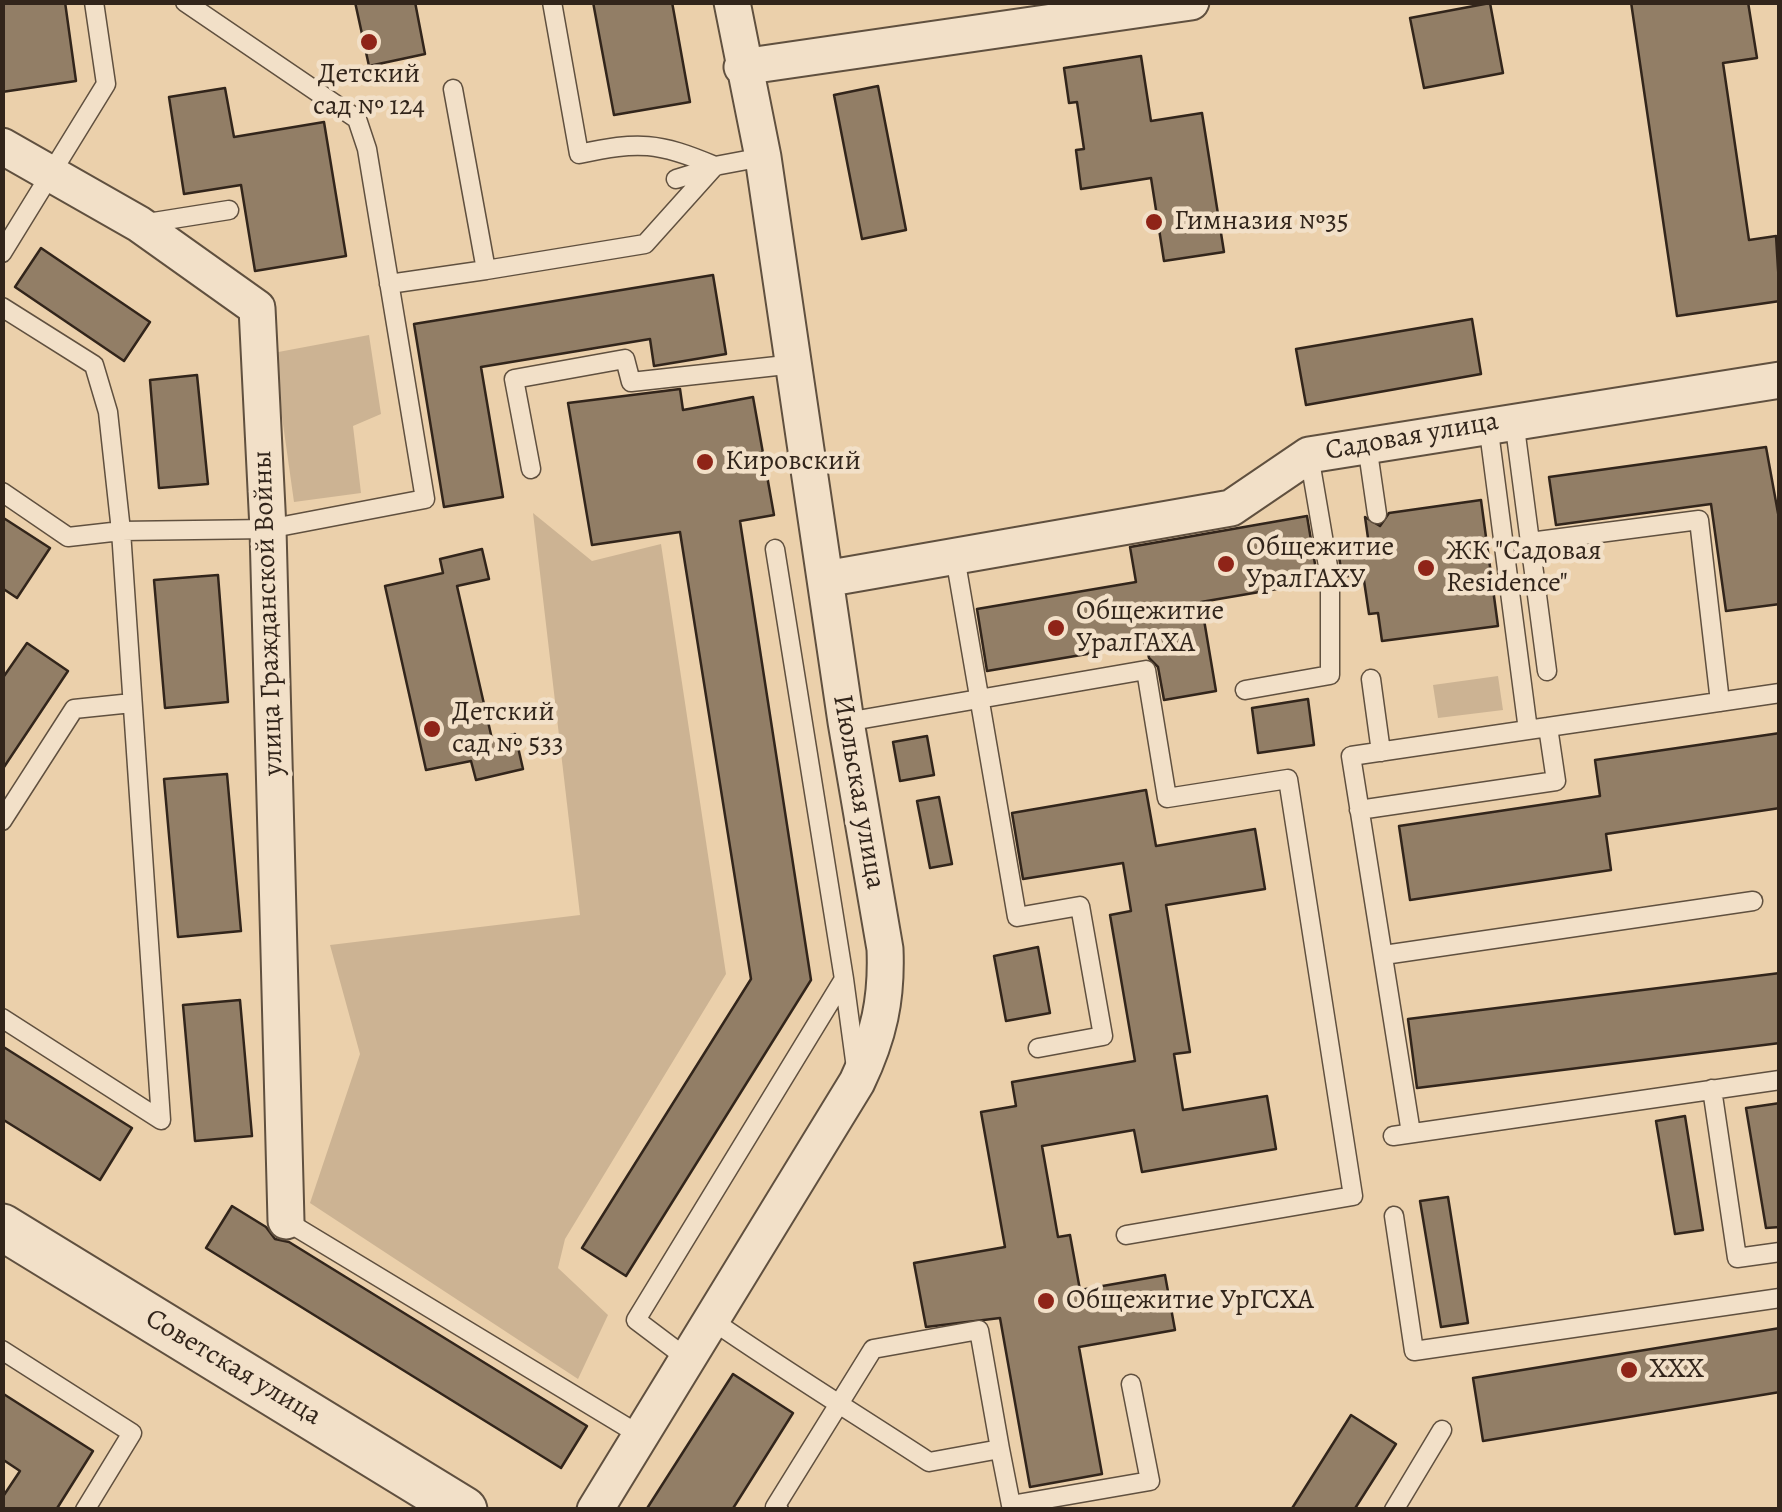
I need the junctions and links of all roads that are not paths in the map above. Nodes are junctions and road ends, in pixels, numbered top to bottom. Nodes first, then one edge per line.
1 (94, 2) edge
2 (185, 2) edge
3 (552, 2) edge
4 (732, 2) edge
5 (1188, 9) edge
6 (742, 67) junction
7 (453, 89) dead end
8 (2, 146) edge
9 (763, 157) junction
10 (715, 166) junction
11 (50, 174) junction
12 (676, 179) dead end
13 (229, 210) dead end
14 (139, 224) junction
15 (2, 252) edge
16 (486, 270) junction
17 (390, 284) junction
18 (2, 307) edge
19 (794, 364) junction
20 (1780, 380) edge
21 (1501, 422) junction
22 (1367, 445) junction
23 (1309, 455) junction
24 (531, 470) dead end
25 (2, 492) edge
26 (1376, 514) dead end
27 (268, 529) junction
28 (121, 531) junction
29 (1530, 542) junction
30 (775, 549) dead end
31 (955, 557) junction
32 (825, 579) junction
33 (1547, 671) dead end
34 (1371, 679) dead end
35 (1245, 690) dead end
36 (1780, 693) edge
37 (980, 700) junction
38 (1720, 702) junction
39 (132, 703) junction
40 (846, 722) junction
41 (1548, 727) junction
42 (1528, 730) junction
43 (1381, 752) junction
44 (1359, 810) junction
45 (2, 821) edge
46 (1753, 901) dead end
47 (1384, 955) junction
48 (844, 979) junction
49 (2, 1018) edge
50 (1038, 1048) dead end
51 (1780, 1080) edge
52 (858, 1082) junction
53 (1712, 1089) junction
54 (1394, 1216) dead end
55 (286, 1221) joint
56 (2, 1227) edge
57 (1126, 1235) dead end
58 (1780, 1252) edge
59 (1780, 1298) edge
60 (713, 1321) junction
61 (2, 1350) edge
62 (690, 1360) junction
63 (1131, 1384) dead end
64 (838, 1403) junction
65 (1442, 1430) dead end
66 (642, 1437) junction
67 (1000, 1449) junction
68 (84, 1510) edge
69 (464, 1510) edge
70 (595, 1510) edge
71 (779, 1510) edge
72 (1394, 1510) edge

1 - 11 lane
2 - 17 lane
3 - 10 lane
4 - 6 street, Июльская улица
5 - 6 street
6 - 9 street, Июльская улица
7 - 16 lane
8 - 11 street, улица Гражданской Войны
9 - 10 lane
9 - 19 street, Июльская улица
10 - 12 lane
10 - 16 lane
11 - 14 street, улица Гражданской Войны
11 - 15 lane
13 - 14 lane
14 - 27 street, улица Гражданской Войны
16 - 17 lane
17 - 27 lane
18 - 28 lane
19 - 24 lane
19 - 32 street, Июльская улица
20 - 21 street, Садовая улица
21 - 22 street, Садовая улица
21 - 29 lane
21 - 42 lane
22 - 23 street, Садовая улица
22 - 26 lane
23 - 31 street, Садовая улица
23 - 35 lane
25 - 28 lane
27 - 28 lane
27 - 55 street, улица Гражданской Войны
28 - 39 lane
29 - 33 lane
29 - 38 lane
30 - 48 lane
31 - 32 street, Садовая улица
31 - 37 lane
32 - 40 street, Июльская улица
34 - 43 lane
36 - 38 lane
37 - 40 lane
37 - 50 lane
37 - 57 lane
38 - 41 lane
39 - 45 lane
39 - 49 lane
40 - 52 street, Июльская улица
41 - 42 lane
41 - 44 lane
42 - 43 lane
43 - 44 lane
44 - 47 lane
46 - 47 lane
47 - 53 lane
48 - 52 lane
48 - 62 lane
51 - 53 lane
52 - 60 street, Июльская улица
53 - 58 lane
54 - 59 lane
55 - 66 lane
56 - 69 street, Советская улица
60 - 62 street, Июльская улица
60 - 64 lane
61 - 68 lane
62 - 66 street, Июльская улица
63 - 67 lane
64 - 67 lane
64 - 67 lane
64 - 71 lane
65 - 72 lane
66 - 70 street, Июльская улица

